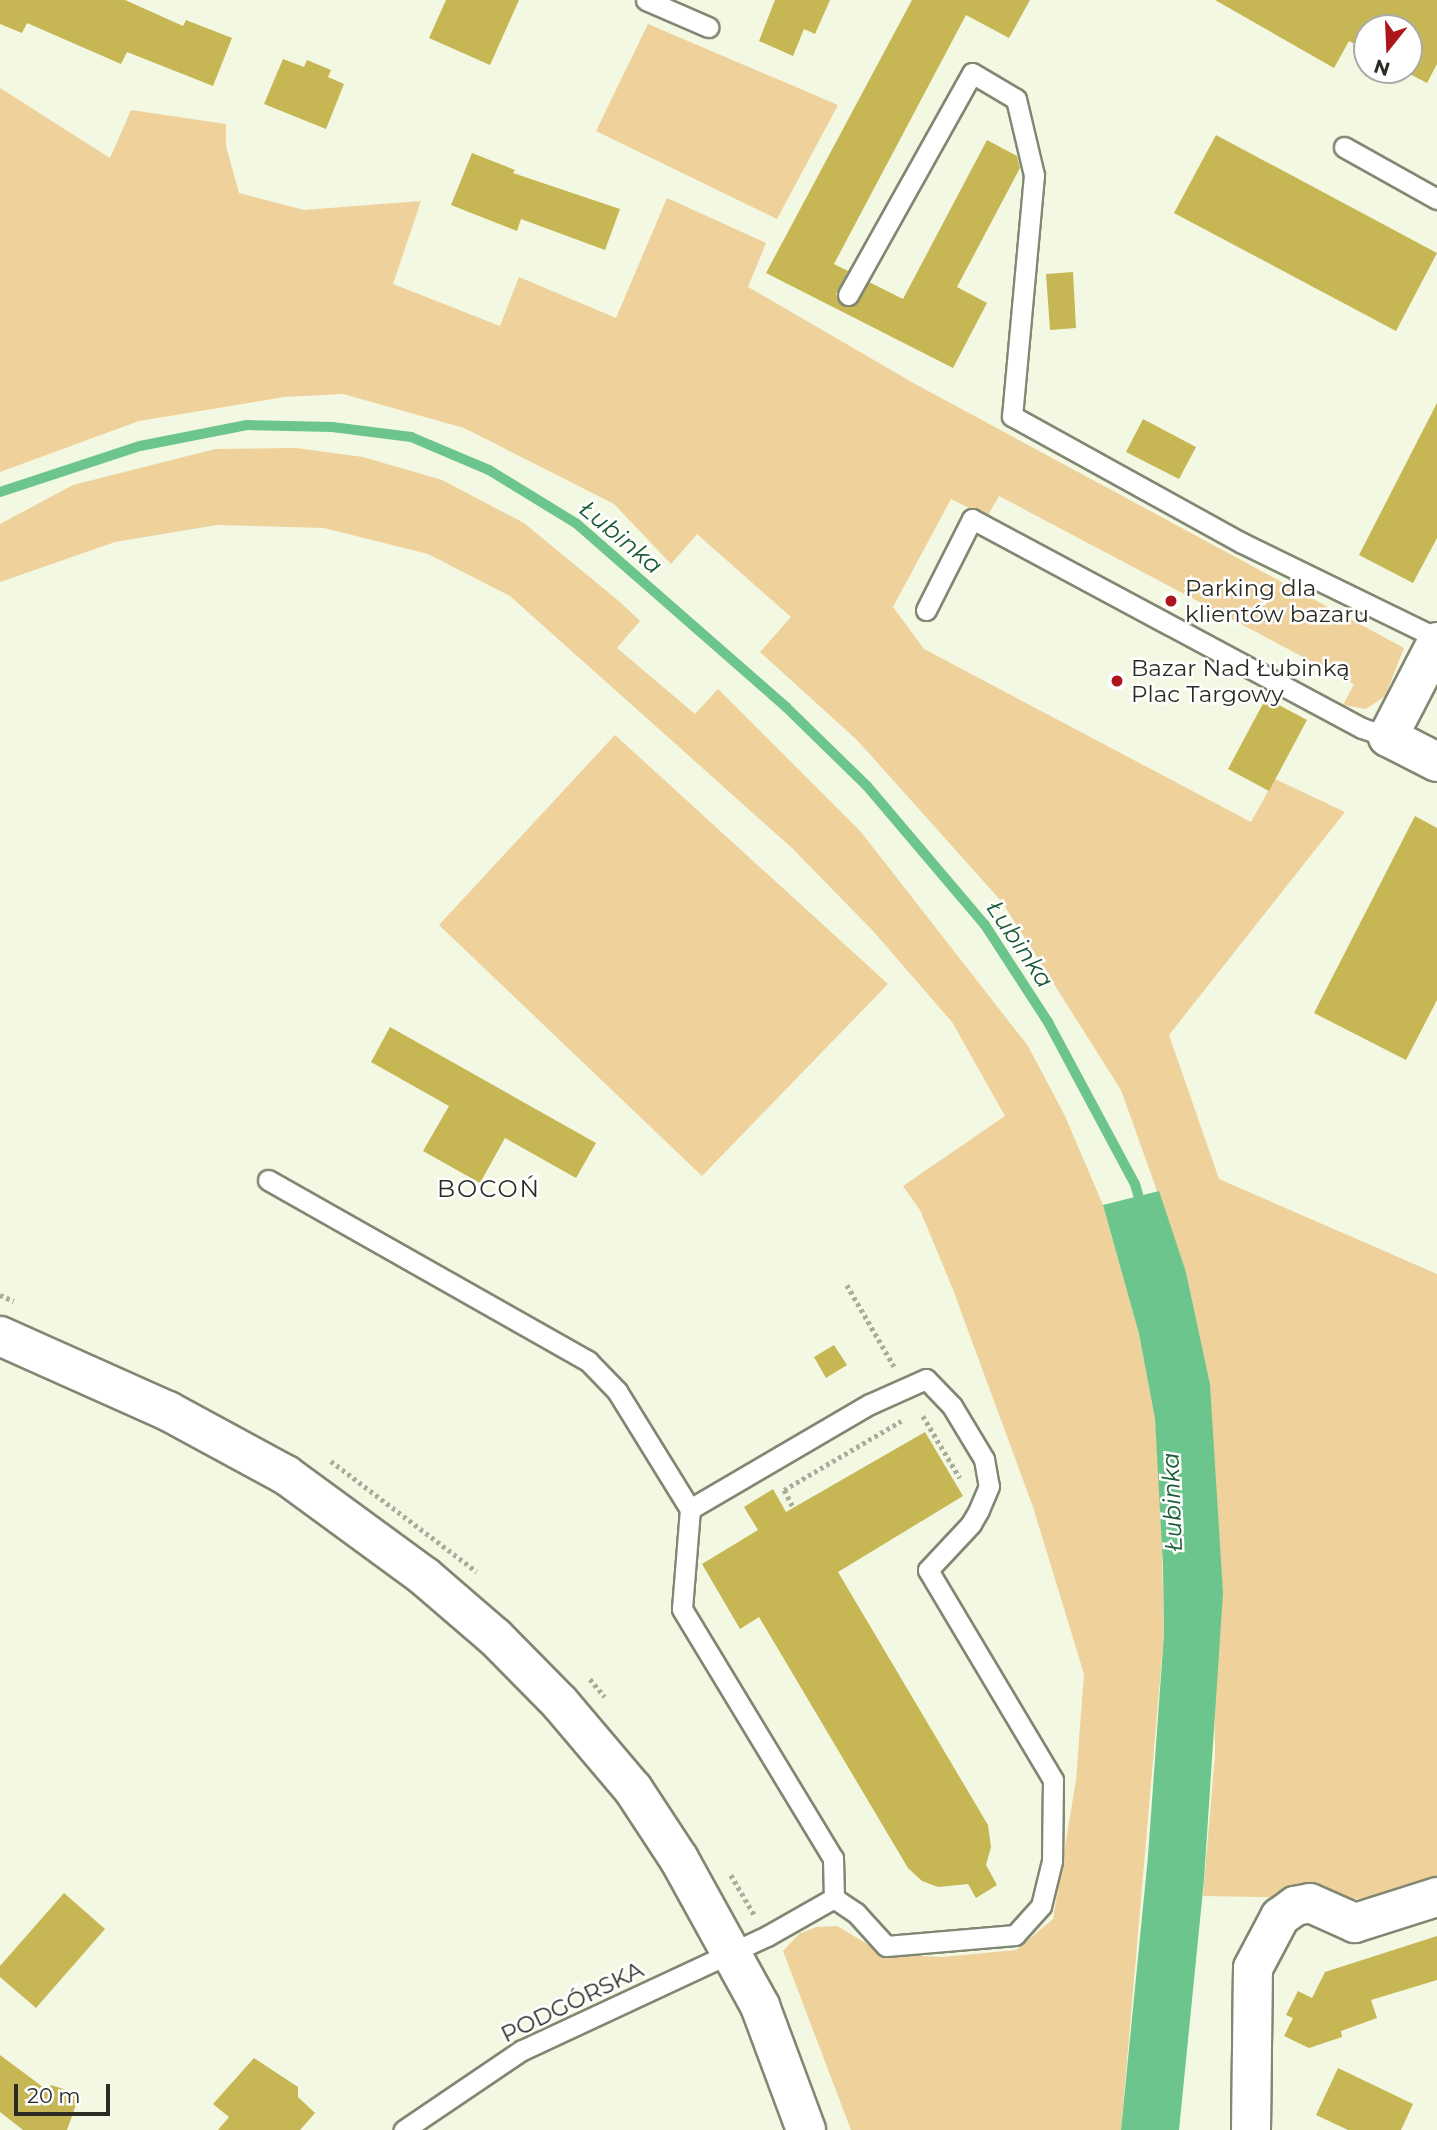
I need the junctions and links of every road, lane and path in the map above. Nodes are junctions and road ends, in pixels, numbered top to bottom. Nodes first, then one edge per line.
1 (646, 0) edge
2 (708, 27) dead end
3 (1344, 147) dead end
4 (1437, 200) edge
5 (848, 295) dead end
6 (926, 610) dead end
7 (1437, 640) edge
8 (1388, 737) junction
9 (1437, 762) edge
10 (268, 1180) dead end
11 (0, 1336) edge
12 (909, 1417) dead end
13 (793, 1506) dead end
14 (690, 1509) junction
15 (1437, 1897) edge
16 (834, 1898) junction
17 (734, 1952) junction
18 (404, 2130) edge
19 (806, 2130) edge
20 (1251, 2130) edge

1 - 2 lane
3 - 4 lane
5 - 7 lane
6 - 8 lane
7 - 8 main road
8 - 9 main road
10 - 14 lane
11 - 17 main road
12 - 13 path
14 - 16 lane
14 - 16 lane
15 - 20 main road
16 - 17 lane, PODGÓRSKA
17 - 18 lane, PODGÓRSKA
17 - 19 main road

